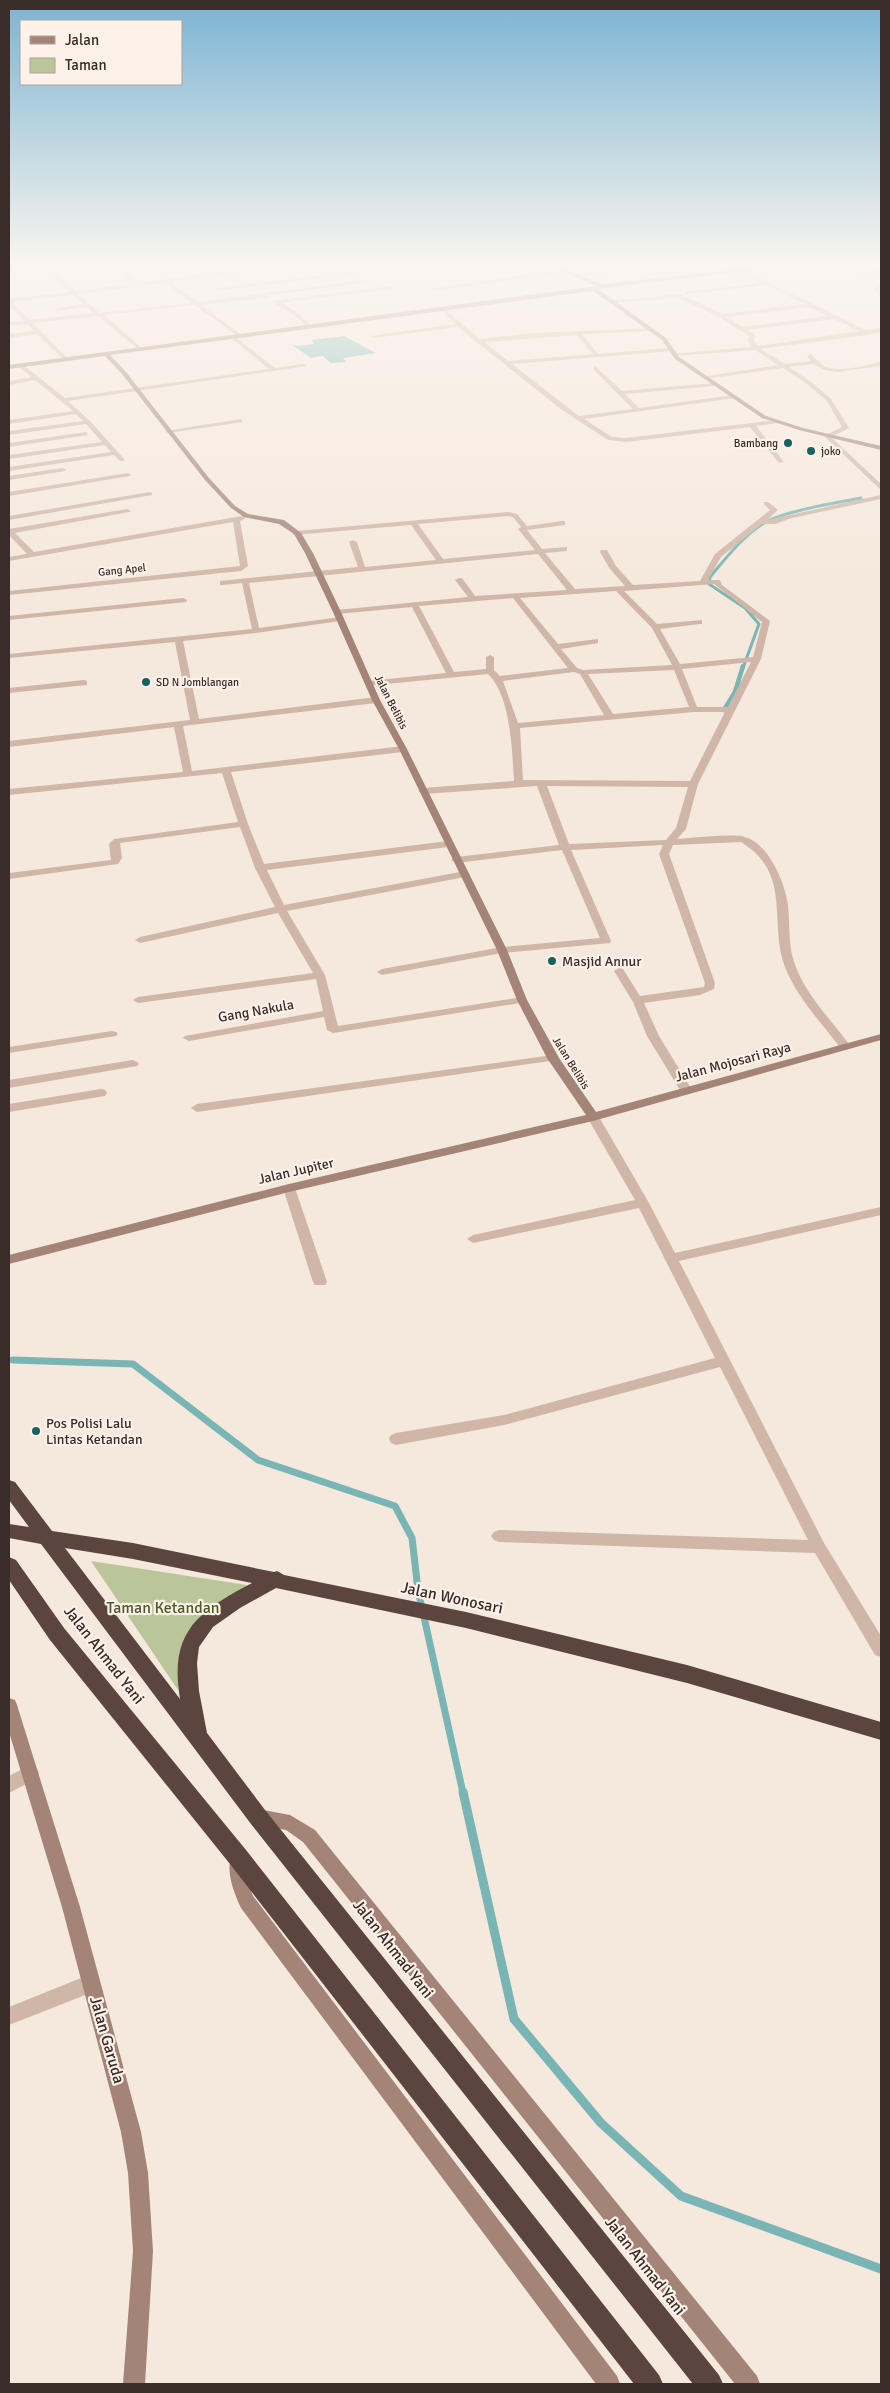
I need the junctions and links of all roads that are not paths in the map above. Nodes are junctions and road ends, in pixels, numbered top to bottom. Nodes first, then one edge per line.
1 (37, 378) joint
2 (127, 378) edge
3 (221, 378) edge
4 (526, 378) edge
5 (605, 378) edge
6 (705, 378) edge
7 (801, 378) edge
8 (9, 383) edge
9 (714, 384) junction
10 (136, 390) junction
11 (620, 393) junction
12 (733, 397) junction
13 (64, 400) junction
14 (638, 410) junction
15 (78, 412) junction
16 (579, 418) junction
17 (241, 421) dead end
18 (9, 422) edge
19 (88, 422) junction
20 (776, 422) junction
21 (752, 425) junction
22 (168, 431) junction
23 (9, 434) edge
24 (86, 434) dead end
25 (827, 436) junction
26 (104, 444) dead end
27 (9, 445) edge
28 (881, 448) edge
29 (116, 453) junction
30 (9, 457) edge
31 (122, 460) dead end
32 (781, 462) dead end
33 (75, 468) dead end
34 (9, 469) edge
35 (128, 475) dead end
36 (9, 478) edge
37 (881, 488) edge
38 (9, 494) edge
39 (150, 494) dead end
40 (881, 498) edge
41 (766, 503) dead end
42 (127, 511) dead end
43 (246, 516) junction
44 (9, 518) edge
45 (236, 520) junction
46 (765, 521) junction
47 (413, 522) junction
48 (562, 523) dead end
49 (525, 528) junction
50 (10, 531) edge
51 (297, 534) junction
52 (353, 542) dead end
53 (564, 549) dead end
54 (542, 552) junction
55 (604, 552) dead end
56 (32, 555) junction
57 (9, 559) edge
58 (440, 562) junction
59 (362, 569) junction
60 (317, 573) junction
61 (459, 580) dead end
62 (245, 581) junction
63 (223, 583) dead end
64 (707, 583) junction
65 (630, 588) junction
66 (618, 589) junction
67 (572, 591) junction
68 (9, 593) edge
69 (515, 596) junction
70 (473, 599) junction
71 (184, 600) dead end
72 (414, 604) junction
73 (338, 615) junction
74 (9, 618) edge
75 (699, 622) dead end
76 (655, 627) junction
77 (256, 631) junction
78 (178, 638) junction
79 (595, 642) dead end
80 (557, 647) junction
81 (9, 656) edge
82 (490, 657) dead end
83 (757, 659) junction
84 (677, 667) junction
85 (490, 671) junction
86 (578, 671) junction
87 (451, 675) junction
88 (498, 679) junction
89 (84, 683) dead end
90 (369, 684) junction
91 (9, 691) edge
92 (376, 700) junction
93 (694, 709) junction
94 (731, 710) junction
95 (610, 717) junction
96 (194, 722) junction
97 (178, 725) junction
98 (515, 726) junction
99 (9, 744) edge
100 (403, 749) junction
101 (226, 770) junction
102 (188, 774) junction
103 (519, 783) junction
104 (542, 783) junction
105 (693, 784) junction
106 (423, 791) junction
107 (9, 792) edge
108 (242, 824) junction
109 (670, 841) junction
110 (448, 844) junction
111 (565, 847) junction
112 (456, 860) junction
113 (260, 868) junction
114 (465, 874) junction
115 (9, 876) edge
116 (281, 909) junction
117 (140, 940) dead end
118 (502, 950) junction
119 (619, 971) dead end
120 (382, 972) dead end
121 (320, 975) junction
122 (138, 1000) dead end
123 (522, 1000) junction
124 (638, 1002) junction
125 (328, 1013) junction
126 (112, 1034) dead end
127 (881, 1037) edge
128 (188, 1038) dead end
129 (845, 1047) junction
130 (9, 1050) edge
131 (553, 1058) junction
132 (133, 1064) dead end
133 (9, 1084) edge
134 (686, 1090) junction
135 (100, 1093) dead end
136 (9, 1108) edge
137 (197, 1108) dead end
138 (593, 1117) junction
139 (289, 1188) junction
140 (643, 1203) junction
141 (881, 1211) edge
142 (473, 1239) dead end
143 (671, 1258) junction
144 (9, 1260) edge
145 (320, 1282) dead end
146 (724, 1361) junction
147 (396, 1439) dead end
148 (9, 1487) edge
149 (9, 1531) edge
150 (498, 1536) dead end
151 (48, 1537) junction
152 (819, 1546) junction
153 (9, 1565) edge
154 (277, 1579) junction
155 (881, 1650) edge
156 (9, 1705) edge
157 (881, 1731) edge
158 (197, 1737) junction
159 (30, 1773) junction
160 (9, 1785) edge
161 (258, 1817) junction
162 (238, 1857) junction
163 (91, 1983) junction
164 (9, 2016) edge
165 (134, 2384) edge
166 (609, 2384) edge
167 (650, 2384) edge
168 (710, 2384) edge
169 (749, 2384) edge

1 - 8 street
1 - 13 street
2 - 10 street, Jalan Belibis
3 - 10 street
4 - 16 street
5 - 11 street
6 - 9 street
7 - 25 street
9 - 11 street
9 - 12 street
10 - 13 street
10 - 22 street, Jalan Belibis
11 - 14 street
12 - 14 street
12 - 20 street
13 - 15 street
14 - 16 street
15 - 18 street
15 - 19 street
16 - 21 street
17 - 22 street
19 - 23 street
19 - 29 street
20 - 21 street
20 - 25 street
21 - 32 street
22 - 43 street, Jalan Belibis
24 - 27 street
25 - 28 street
25 - 37 street
26 - 30 street
29 - 31 street
29 - 34 street
33 - 36 street
35 - 38 street
39 - 44 street
40 - 46 street
41 - 46 street
42 - 50 street
43 - 45 street
43 - 51 street, Jalan Belibis
45 - 56 street
45 - 68 street, Gang Apel
46 - 64 street
47 - 49 street
47 - 51 street
47 - 58 street
48 - 49 street
49 - 54 street
50 - 56 street
51 - 60 street, Jalan Belibis
52 - 59 street
53 - 54 street
54 - 58 street
54 - 67 street
55 - 65 street
56 - 57 street
58 - 59 street
59 - 60 street
60 - 62 street
60 - 73 street, Jalan Belibis
61 - 70 street
62 - 63 street
62 - 77 street
64 - 65 street
64 - 83 street
65 - 66 street
66 - 67 street
66 - 76 street
67 - 69 street
69 - 70 street
69 - 80 street
70 - 72 street
71 - 74 street
72 - 73 street
72 - 87 street
73 - 77 street
73 - 90 street, Jalan Belibis
75 - 76 street
76 - 84 street
77 - 78 street
78 - 81 street
78 - 96 street
79 - 80 street
80 - 86 street
82 - 85 street
83 - 84 street
83 - 94 street
84 - 86 street
84 - 93 street
85 - 87 street
85 - 88 street
86 - 88 street
86 - 95 street
87 - 90 street
88 - 98 street
89 - 91 street
90 - 92 street, Jalan Belibis
92 - 96 street
92 - 100 street, Jalan Belibis
93 - 94 street
93 - 95 street
94 - 105 street
95 - 98 street
96 - 97 street
97 - 99 street
97 - 102 street
98 - 103 street
100 - 101 street
100 - 106 street, Jalan Belibis
101 - 102 street
101 - 108 street
102 - 107 street
103 - 104 street
103 - 106 street
104 - 105 street
104 - 111 street
105 - 109 street
106 - 110 street, Jalan Belibis
108 - 113 street
108 - 115 street
109 - 111 street
109 - 124 street
109 - 129 street
110 - 112 street, Jalan Belibis
110 - 113 street
111 - 112 street
111 - 118 street
112 - 114 street, Jalan Belibis
113 - 116 street
114 - 116 street
114 - 118 street, Jalan Belibis
116 - 117 street
116 - 121 street
118 - 120 street
118 - 123 street, Jalan Belibis
119 - 124 street
121 - 122 street
121 - 125 street
123 - 125 street
123 - 131 street, Jalan Belibis
124 - 134 street
125 - 128 street, Gang Nakula
126 - 130 street
127 - 129 street, Jalan Mojosari Raya
129 - 134 street, Jalan Mojosari Raya
131 - 137 street
131 - 138 street, Jalan Belibis
132 - 133 street
134 - 138 street, Jalan Mojosari Raya
135 - 136 street
138 - 139 street, Jalan Jupiter
138 - 140 street
139 - 144 street, Jalan Jupiter
139 - 145 street
140 - 142 street
140 - 143 street
141 - 143 street
143 - 146 street
146 - 147 street
146 - 152 street
148 - 151 highway, Jalan Ahmad Yani
149 - 151 highway, Jalan Wonosari
150 - 152 street
151 - 154 highway, Jalan Wonosari
151 - 158 highway, Jalan Ahmad Yani
152 - 155 street
153 - 162 highway, Jalan Ahmad Yani
154 - 157 highway, Jalan Wonosari
154 - 158 highway
156 - 159 street, Jalan Garuda
158 - 161 highway, Jalan Ahmad Yani
159 - 160 street
159 - 163 street, Jalan Garuda
161 - 168 highway, Jalan Ahmad Yani
161 - 169 street
162 - 166 street
162 - 167 highway, Jalan Ahmad Yani
163 - 164 street
163 - 165 street, Jalan Garuda

